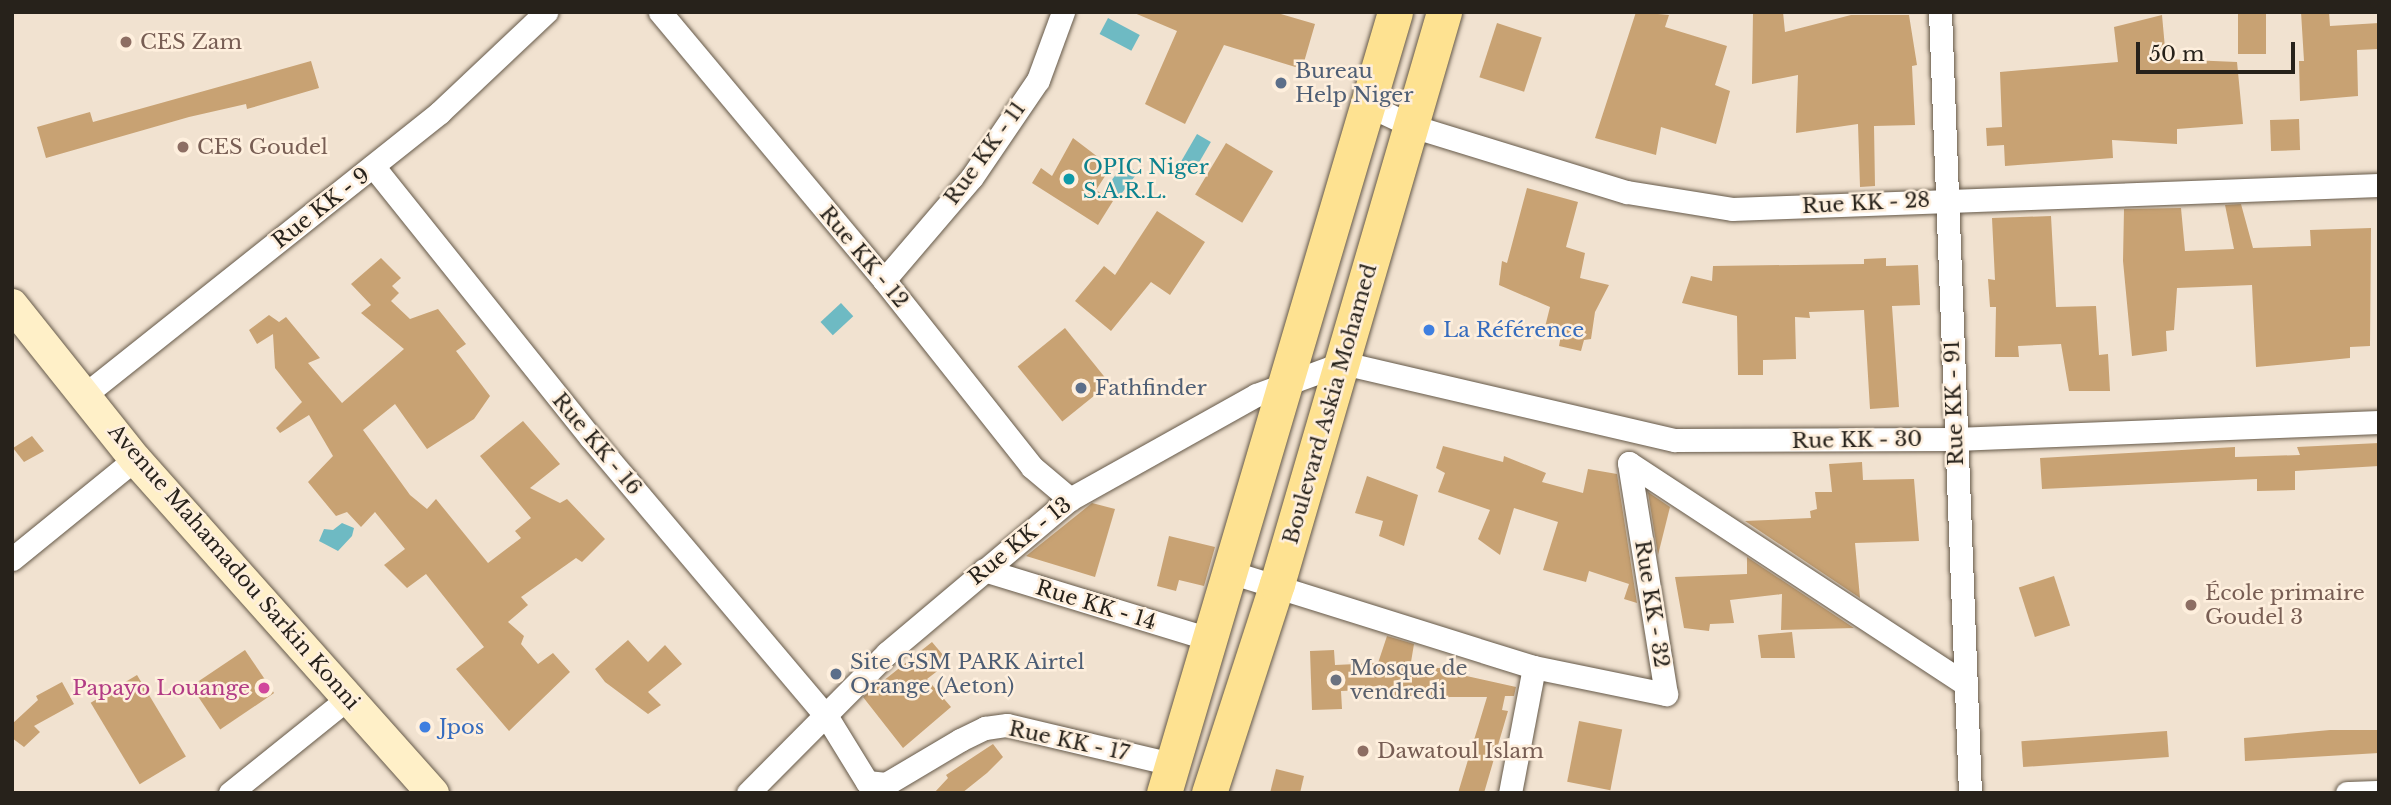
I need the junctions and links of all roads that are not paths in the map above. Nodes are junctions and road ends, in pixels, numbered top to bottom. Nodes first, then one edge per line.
1 (546, 12) edge
2 (660, 12) edge
3 (1063, 12) edge
4 (1395, 12) edge
5 (1444, 12) edge
6 (1940, 12) edge
7 (1370, 106) junction
8 (1412, 126) junction
9 (373, 166) junction
10 (2379, 185) edge
11 (1946, 199) junction
12 (884, 280) junction
13 (12, 305) edge
14 (1343, 363) junction
15 (1288, 382) junction
16 (87, 393) junction
17 (2379, 422) edge
18 (1955, 439) junction
19 (135, 459) junction
20 (1070, 499) junction
21 (12, 559) edge
22 (984, 570) junction
23 (1230, 572) junction
24 (1277, 584) junction
25 (1209, 639) junction
26 (1534, 667) junction
27 (1965, 684) junction
28 (348, 698) junction
29 (827, 717) junction
30 (859, 773) joint
31 (1168, 778) edge
32 (2379, 792) edge
33 (230, 793) edge
34 (433, 793) edge
35 (748, 793) edge
36 (1209, 793) edge
37 (1510, 793) edge
38 (1970, 793) edge
39 (2347, 793) edge

1 - 9 street, Rue KK - 9
2 - 12 street, Rue KK - 12
3 - 12 street, Rue KK - 11
4 - 7 main road
5 - 8 main road, Boulevard Askia Mohamed
6 - 11 street, Rue KK - 91
7 - 8 street, Rue KK - 28
7 - 15 main road
8 - 11 street, Rue KK - 28
8 - 14 main road, Boulevard Askia Mohamed
9 - 16 street, Rue KK - 9
9 - 29 street, Rue KK - 16
10 - 11 street, Rue KK - 28
11 - 18 street, Rue KK - 91
12 - 20 street, Rue KK - 12
13 - 16 street, Avenue Mahamadou Sarkin Konni
14 - 15 street, Rue KK - 13
14 - 18 street, Rue KK - 30
14 - 24 main road, Boulevard Askia Mohamed
15 - 20 street, Rue KK - 13
15 - 23 main road
16 - 19 street, Avenue Mahamadou Sarkin Konni
17 - 18 street, Rue KK - 30
18 - 27 street, Rue KK - 91
19 - 21 street
19 - 28 street, Avenue Mahamadou Sarkin Konni
20 - 22 street, Rue KK - 13
22 - 25 street, Rue KK - 14
22 - 29 street, Rue KK - 13
23 - 24 street, Rue KK - 32
23 - 25 main road
24 - 26 street, Rue KK - 32
24 - 36 main road, Boulevard Askia Mohamed
25 - 31 main road
26 - 27 street, Rue KK - 32
26 - 37 street
27 - 38 street, Rue KK - 91
28 - 33 street
28 - 34 street, Avenue Mahamadou Sarkin Konni
29 - 30 street, Rue KK - 16
29 - 35 street, Rue KK - 13
30 - 31 street, Rue KK - 17
32 - 39 street

